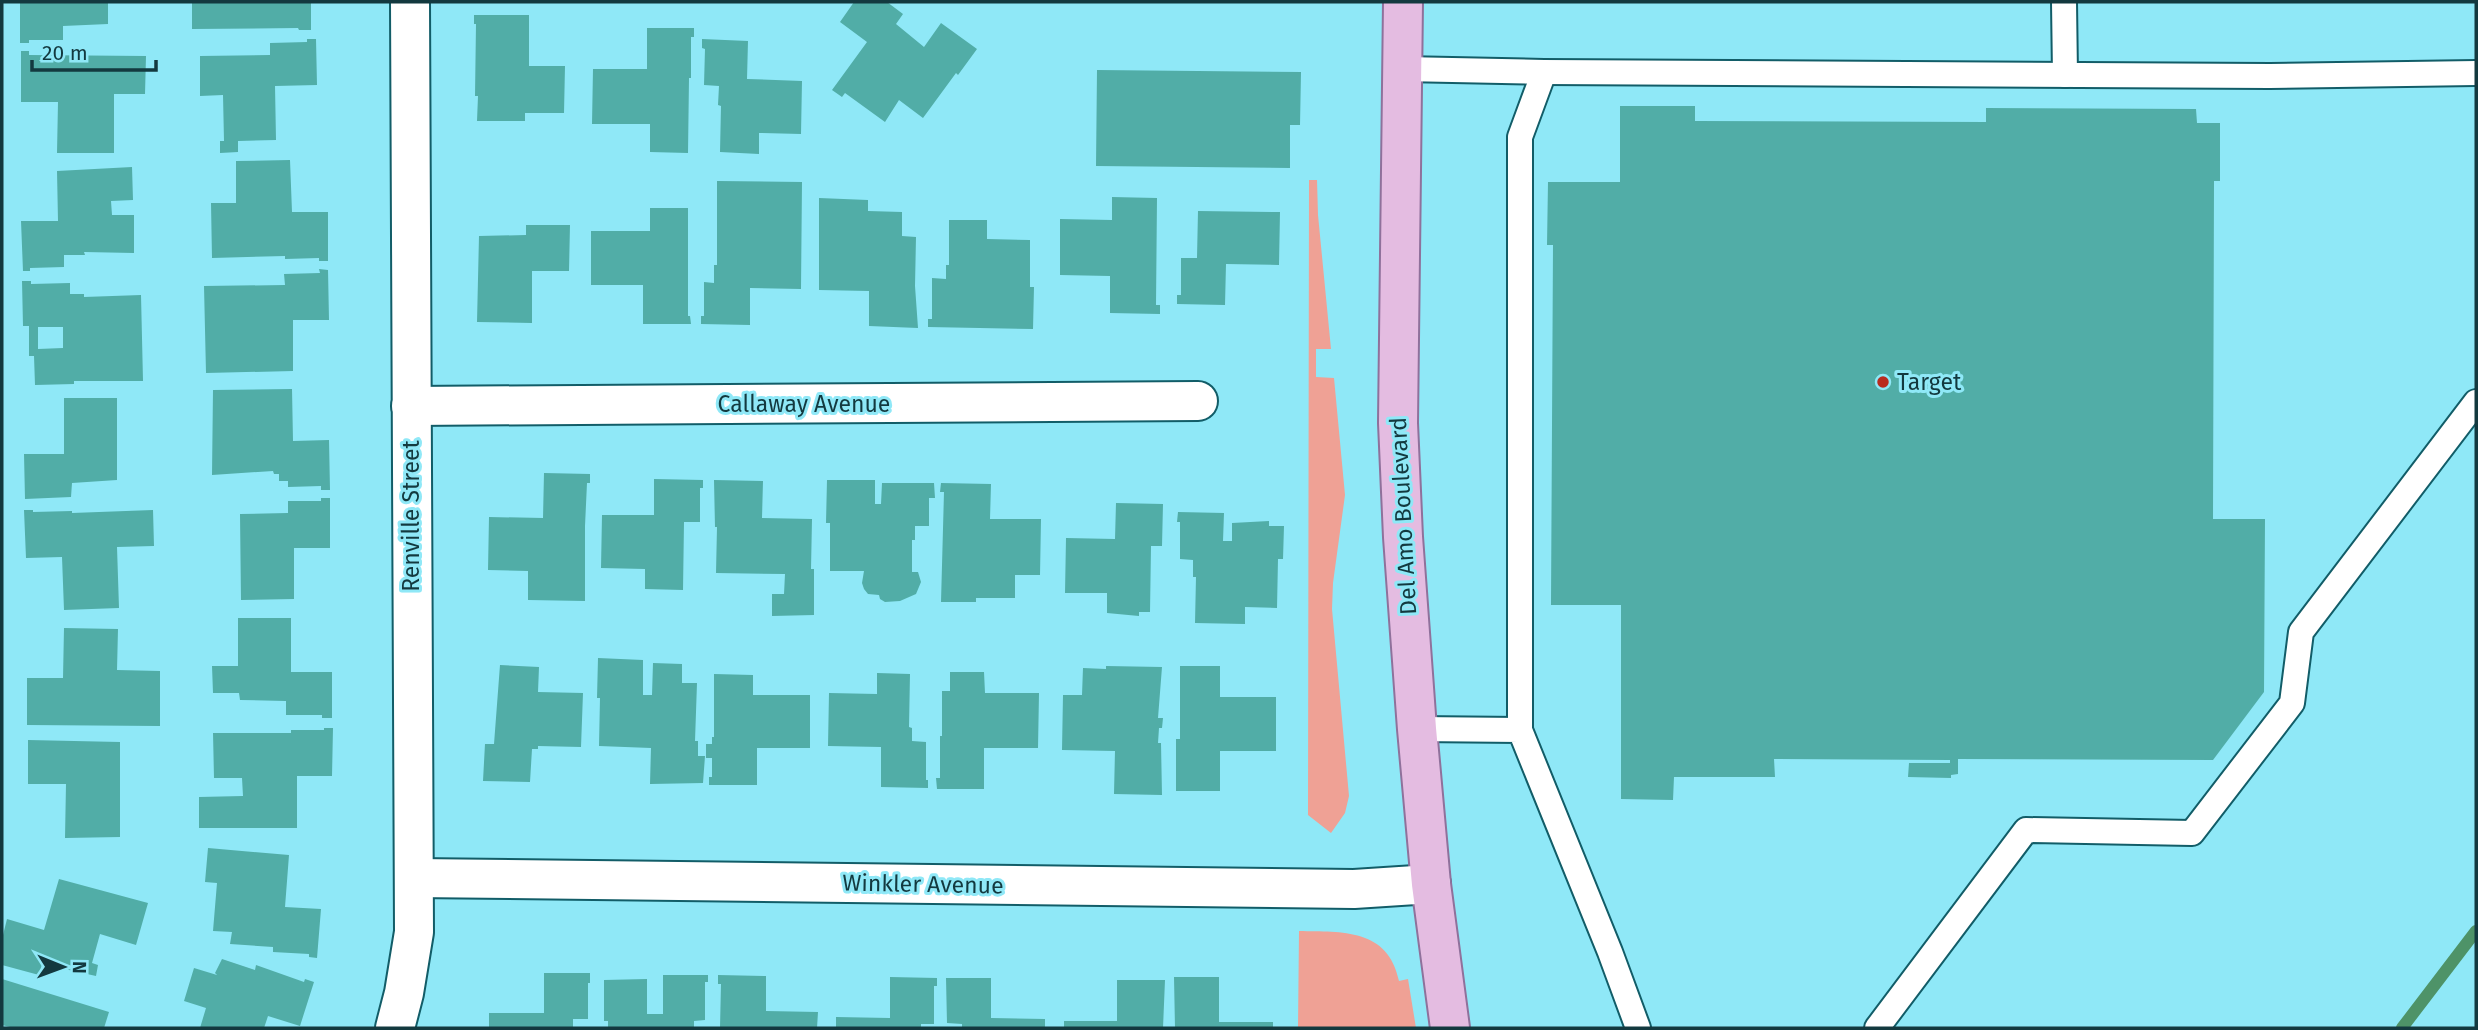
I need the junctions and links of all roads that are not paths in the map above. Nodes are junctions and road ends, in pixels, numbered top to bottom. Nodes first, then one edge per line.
1 (410, 2) edge
2 (1403, 2) edge
3 (2064, 2) edge
4 (1403, 69) junction
5 (1544, 72) junction
6 (2476, 73) edge
7 (2065, 75) junction
8 (1198, 401) dead end
9 (2476, 402) edge
10 (411, 406) junction
11 (1417, 729) junction
12 (1520, 730) junction
13 (414, 878) junction
14 (1432, 884) junction
15 (395, 1028) edge
16 (1450, 1028) edge
17 (1638, 1028) edge
18 (1877, 1028) edge

1 - 10 street, Renville Street
2 - 4 main road, Del Amo Boulevard
3 - 7 lane
4 - 5 lane
4 - 11 main road, Del Amo Boulevard
5 - 7 lane
5 - 12 lane
6 - 7 lane
8 - 10 street, Callaway Avenue
9 - 18 lane
10 - 13 street, Renville Street
11 - 12 lane
11 - 14 main road, Del Amo Boulevard
12 - 17 lane
13 - 14 street, Winkler Avenue
13 - 15 street, Renville Street
14 - 16 main road, Del Amo Boulevard

